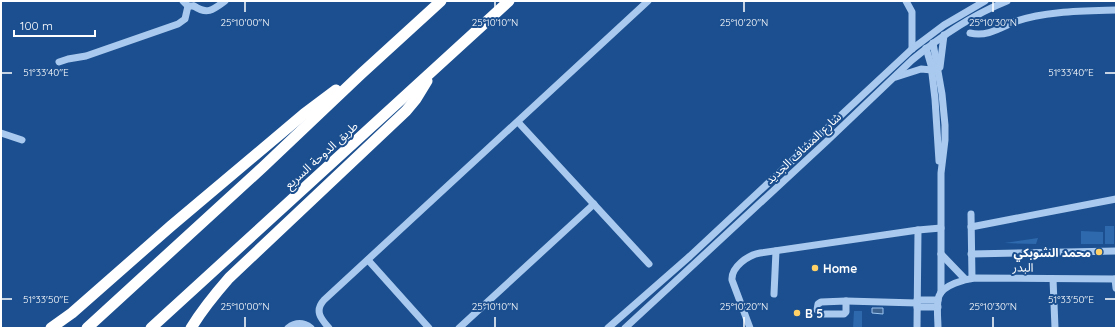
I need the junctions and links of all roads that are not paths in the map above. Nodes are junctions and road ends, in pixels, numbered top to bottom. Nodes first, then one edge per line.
1 (225, 1) edge
2 (441, 1) edge
3 (509, 1) edge
4 (648, 1) edge
5 (906, 1) edge
6 (985, 1) edge
7 (1007, 1) edge
8 (190, 4) edge
9 (1116, 10) edge
10 (970, 33) dead end
11 (944, 35) junction
12 (933, 43) junction
13 (926, 48) junction
14 (912, 49) junction
15 (59, 62) dead end
16 (434, 70) junction
17 (932, 70) junction
18 (361, 74) junction
19 (894, 77) junction
20 (940, 79) junction
21 (518, 122) junction
22 (1, 133) edge
23 (22, 140) dead end
24 (941, 173) junction
25 (1116, 200) edge
26 (594, 204) junction
27 (971, 214) dead end
28 (971, 227) junction
29 (941, 228) junction
30 (918, 230) junction
31 (776, 251) junction
32 (1116, 251) edge
33 (941, 254) junction
34 (971, 254) junction
35 (368, 260) junction
36 (649, 264) dead end
37 (968, 279) junction
38 (1053, 279) junction
39 (1116, 279) edge
40 (1116, 288) edge
41 (941, 292) junction
42 (774, 294) dead end
43 (846, 301) dead end
44 (917, 303) junction
45 (938, 304) junction
46 (72, 313) junction
47 (51, 328) edge
48 (58, 328) edge
49 (87, 328) edge
50 (151, 328) edge
51 (191, 328) edge
52 (288, 328) edge
53 (311, 328) edge
54 (329, 328) edge
55 (429, 328) edge
56 (460, 328) edge
57 (608, 328) edge
58 (625, 328) edge
59 (750, 328) edge
60 (917, 328) edge
61 (938, 328) edge
62 (1055, 328) edge

1 - 8 street
2 - 18 highway
3 - 16 highway, طريق الدوحة السريع
4 - 21 street
5 - 14 street
6 - 14 street, شارع المشاف الجديد
7 - 11 street, شارع المشاف الجديد
8 - 15 street
9 - 10 street
11 - 12 street, شارع المشاف الجديد
11 - 20 street
12 - 13 street, شارع المشاف الجديد
12 - 20 street
13 - 17 street
13 - 19 street, شارع المشاف الجديد
14 - 57 street, شارع المشاف الجديد
16 - 50 highway, طريق الدوحة السريع
16 - 51 highway
17 - 19 street
17 - 24 street
18 - 46 highway
18 - 49 highway
19 - 58 street, شارع المشاف الجديد
20 - 24 street
21 - 26 street
21 - 35 street
22 - 23 street
24 - 29 street
25 - 28 street
26 - 36 street
26 - 56 street
27 - 28 street
28 - 34 street
29 - 30 street
29 - 33 street
30 - 31 street
30 - 44 street
31 - 42 street
31 - 59 street
32 - 34 street
33 - 37 street
33 - 41 street
34 - 37 street
35 - 54 street
35 - 55 street
37 - 38 street, البدر
37 - 41 street, البدر
38 - 39 street, البدر
38 - 62 street
39 - 40 street
41 - 45 street
43 - 44 street
44 - 45 street
44 - 60 street
45 - 61 street
46 - 47 highway
46 - 48 highway
52 - 53 street

